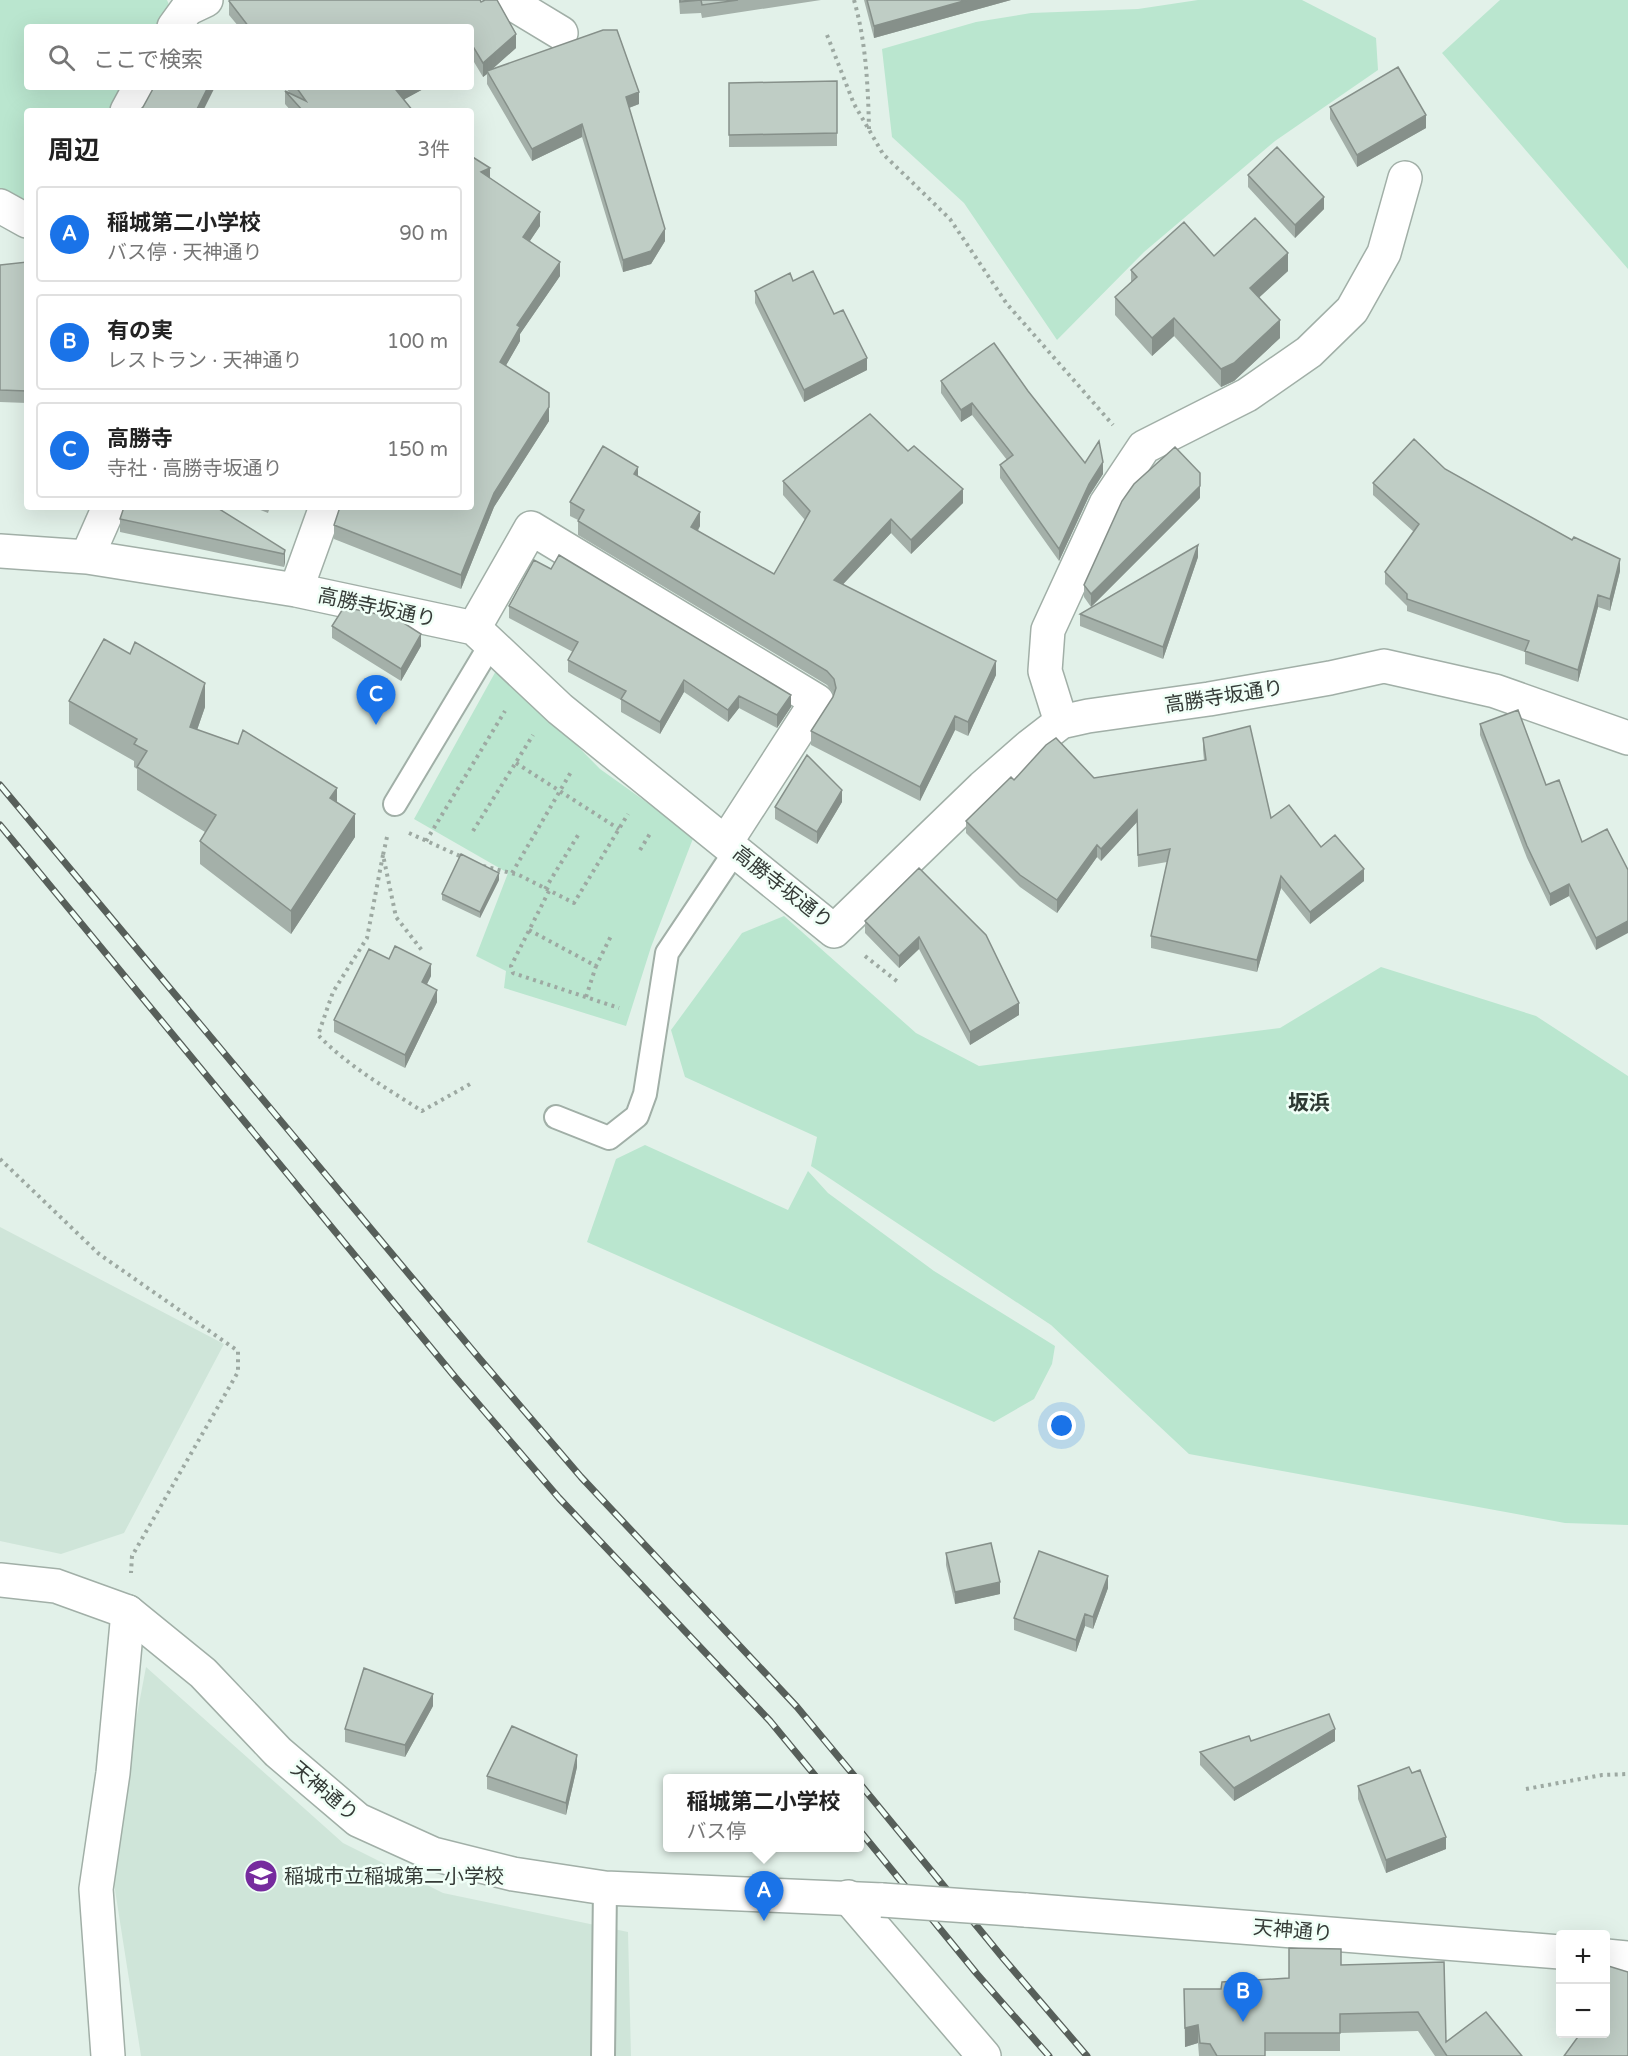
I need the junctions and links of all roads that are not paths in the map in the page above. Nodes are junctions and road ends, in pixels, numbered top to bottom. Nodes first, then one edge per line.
1 (206, 0) edge
2 (510, 0) edge
3 (176, 24) edge
4 (561, 33) dead end
5 (138, 90) edge
6 (129, 108) edge
7 (1405, 178) dead end
8 (0, 206) edge
9 (24, 219) edge
10 (108, 510) edge
11 (325, 510) edge
12 (0, 551) edge
13 (87, 557) junction
14 (296, 590) junction
15 (483, 636) junction
16 (1061, 722) junction
17 (1628, 738) edge
18 (392, 814) road end
19 (731, 846) junction
20 (556, 1117) dead end
21 (0, 1580) edge
22 (128, 1612) junction
23 (605, 1888) junction
24 (848, 1898) junction
25 (1556, 1953) edge
26 (1610, 1956) edge
27 (1628, 1958) edge
28 (108, 2056) edge
29 (603, 2056) edge
30 (984, 2056) edge

1 - 3 street
2 - 4 street
5 - 6 street
7 - 16 street
8 - 9 street
10 - 13 street
11 - 14 street
12 - 13 street, 高勝寺坂通り
13 - 14 street, 高勝寺坂通り
14 - 15 street, 高勝寺坂通り
15 - 18 lane
15 - 19 street, 高勝寺坂通り
15 - 19 street
16 - 17 street, 高勝寺坂通り
16 - 19 street, 高勝寺坂通り
19 - 20 lane
21 - 22 street, 天神通り
22 - 23 street, 天神通り
22 - 28 street
23 - 24 street, 天神通り
23 - 29 lane
24 - 25 street, 天神通り, bridge
24 - 30 street
26 - 27 street

